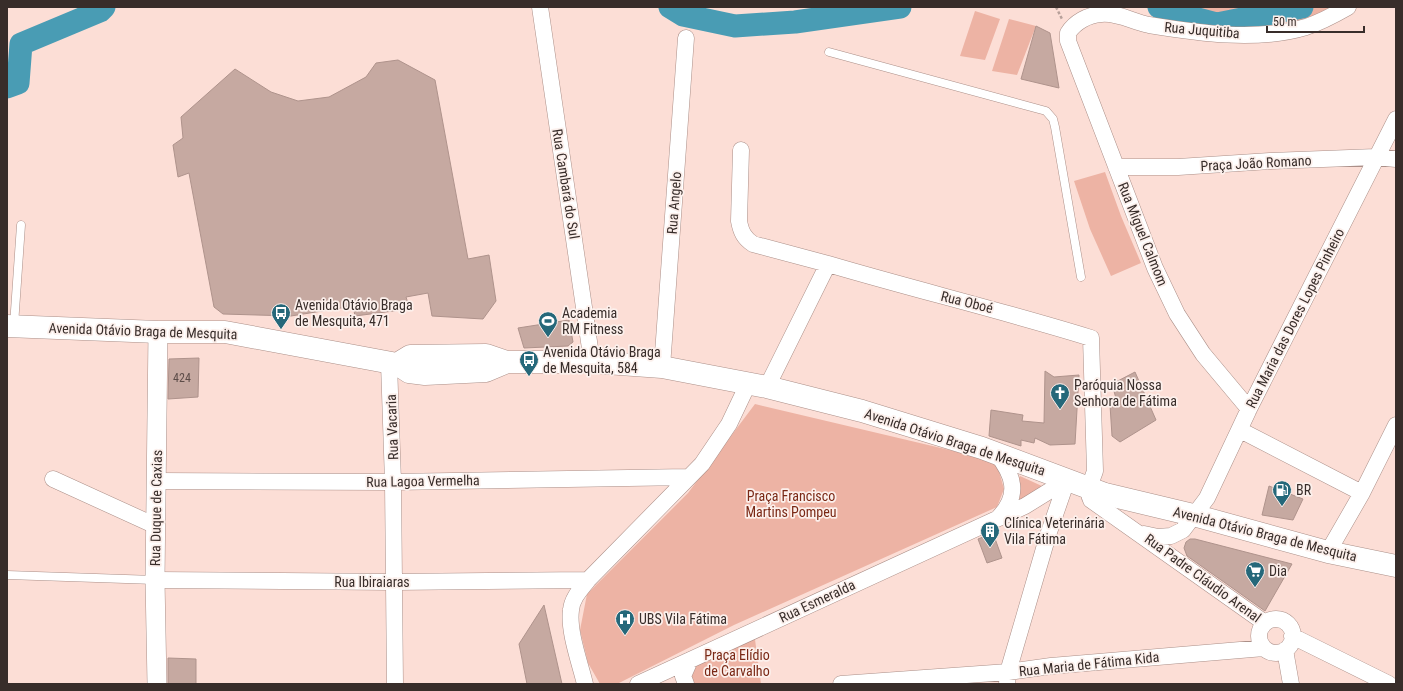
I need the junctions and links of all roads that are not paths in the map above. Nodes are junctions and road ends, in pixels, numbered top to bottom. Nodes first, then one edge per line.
1 (540, 7) edge
2 (1348, 7) edge
3 (686, 38) dead end
4 (1068, 41) joint
5 (829, 52) dead end
6 (1396, 119) edge
7 (741, 150) dead end
8 (1376, 157) junction
9 (1396, 159) edge
10 (1116, 166) junction
11 (20, 224) dead end
12 (828, 264) junction
13 (1080, 277) dead end
14 (10, 326) edge
15 (158, 332) junction
16 (592, 362) junction
17 (393, 363) junction
18 (662, 367) junction
19 (757, 385) junction
20 (1249, 409) junction
21 (1396, 425) edge
22 (1240, 430) junction
23 (996, 453) junction
24 (688, 477) junction
25 (53, 479) dead end
26 (1067, 480) junction
27 (157, 481) junction
28 (393, 482) junction
29 (1089, 489) junction
30 (1362, 493) junction
31 (1024, 506) junction
32 (1193, 515) junction
33 (997, 518) junction
34 (156, 526) junction
35 (1140, 534) junction
36 (1048, 535) junction
37 (1328, 552) junction
38 (1396, 566) edge
39 (7, 575) edge
40 (155, 580) junction
41 (588, 580) junction
42 (394, 582) junction
43 (1265, 623) junction
44 (1289, 643) junction
45 (1264, 648) junction
46 (690, 660) junction
47 (1008, 678) edge
48 (157, 684) edge
49 (395, 684) edge
50 (585, 684) edge
51 (638, 684) edge
52 (686, 684) edge
53 (841, 684) edge
54 (1291, 684) edge
55 (1389, 684) edge

1 - 16 street, Rua Cambará do Sul
2 - 4 street, Rua Juquitiba
3 - 18 street, Rua Angelo
4 - 10 street, Rua Miguel Calmom
5 - 13 lane
6 - 8 street, Rua Maria das Dores Lopes Pinheiro
7 - 12 street
8 - 9 street, Praça João Romano
8 - 10 street, Praça João Romano
8 - 20 street, Rua Maria das Dores Lopes Pinheiro
10 - 20 street, Rua Miguel Calmom
11 - 14 lane
12 - 19 street
12 - 29 street, Rua Oboé
14 - 15 main road, Avenida Otávio Braga de Mesquita
15 - 17 main road, Avenida Otávio Braga de Mesquita
15 - 27 street, Rua Duque de Caxias
16 - 17 main road, Avenida Otávio Braga de Mesquita
16 - 18 main road, Avenida Otávio Braga de Mesquita
17 - 28 street, Rua Vacaria
18 - 19 main road, Avenida Otávio Braga de Mesquita
19 - 23 main road, Avenida Otávio Braga de Mesquita
19 - 24 street
20 - 22 street, Rua Maria das Dores Lopes Pinheiro
21 - 30 street
22 - 30 street
22 - 32 street, Rua Maria das Dores Lopes Pinheiro
23 - 26 main road, Avenida Otávio Braga de Mesquita
23 - 33 street, Rua Esmeralda
24 - 28 street, Rua Lagoa Vermelha
24 - 41 street
25 - 34 street
26 - 29 main road, Avenida Otávio Braga de Mesquita
26 - 31 street, Rua Esmeralda
26 - 36 street
27 - 28 street, Rua Lagoa Vermelha
27 - 34 street, Rua Duque de Caxias
28 - 42 street, Rua Vacaria
29 - 32 main road, Avenida Otávio Braga de Mesquita
29 - 35 street, Rua Padre Cláudio Arenal
30 - 37 street
31 - 33 street, Rua Esmeralda
31 - 36 street
32 - 35 street, Rua Padre Cláudio Arenal
32 - 37 main road, Avenida Otávio Braga de Mesquita
33 - 46 street, Rua Esmeralda
34 - 40 street, Rua Duque de Caxias
35 - 43 street, Rua Padre Cláudio Arenal
36 - 47 street
37 - 38 main road, Avenida Otávio Braga de Mesquita
39 - 40 lane
40 - 42 street, Rua Ibiraiaras
40 - 48 street, Rua Duque de Caxias
41 - 42 street, Rua Ibiraiaras
41 - 50 street
42 - 49 street, Rua Vacaria
43 - 44 street
43 - 45 street
44 - 45 street
44 - 54 street
44 - 55 street
45 - 47 street, Rua Maria de Fátima Kida
46 - 51 street, Rua Esmeralda
46 - 52 street
47 - 53 street, Rua Maria de Fátima Kida

